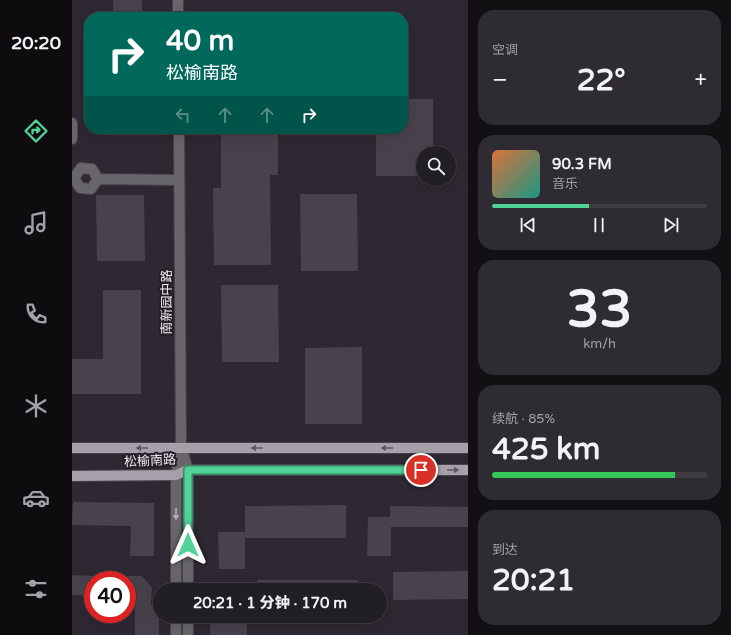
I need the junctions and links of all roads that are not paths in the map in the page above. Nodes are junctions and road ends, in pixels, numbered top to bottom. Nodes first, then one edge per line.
1 (178, 0) edge
2 (178, 12) edge
3 (72, 123) edge
4 (179, 134) edge
5 (72, 139) edge
6 (74, 173) edge
7 (98, 179) junction
8 (180, 180) junction
9 (72, 448) edge
10 (181, 448) junction
11 (468, 448) edge
12 (188, 470) junction
13 (468, 470) edge
14 (176, 475) junction
15 (72, 476) edge
16 (176, 583) edge
17 (188, 583) edge
18 (176, 623) edge
19 (188, 623) edge
20 (176, 635) edge
21 (188, 635) edge

1 - 2 street
3 - 5 street
4 - 8 street, 南新园中路
6 - 7 street
6 - 7 street
7 - 8 street
8 - 10 street, 南新园中路
10 -> 9 main road, 松榆南路
11 -> 10 main road, 松榆南路
10 - 12 street
10 - 14 street, 南新园中路
12 -> 13 main road, 松榆南路
12 - 14 main road, 松榆南路
12 - 17 street
14 - 15 main road, 松榆南路
14 -> 16 street, 南新园中路
18 - 20 street
19 - 21 street

